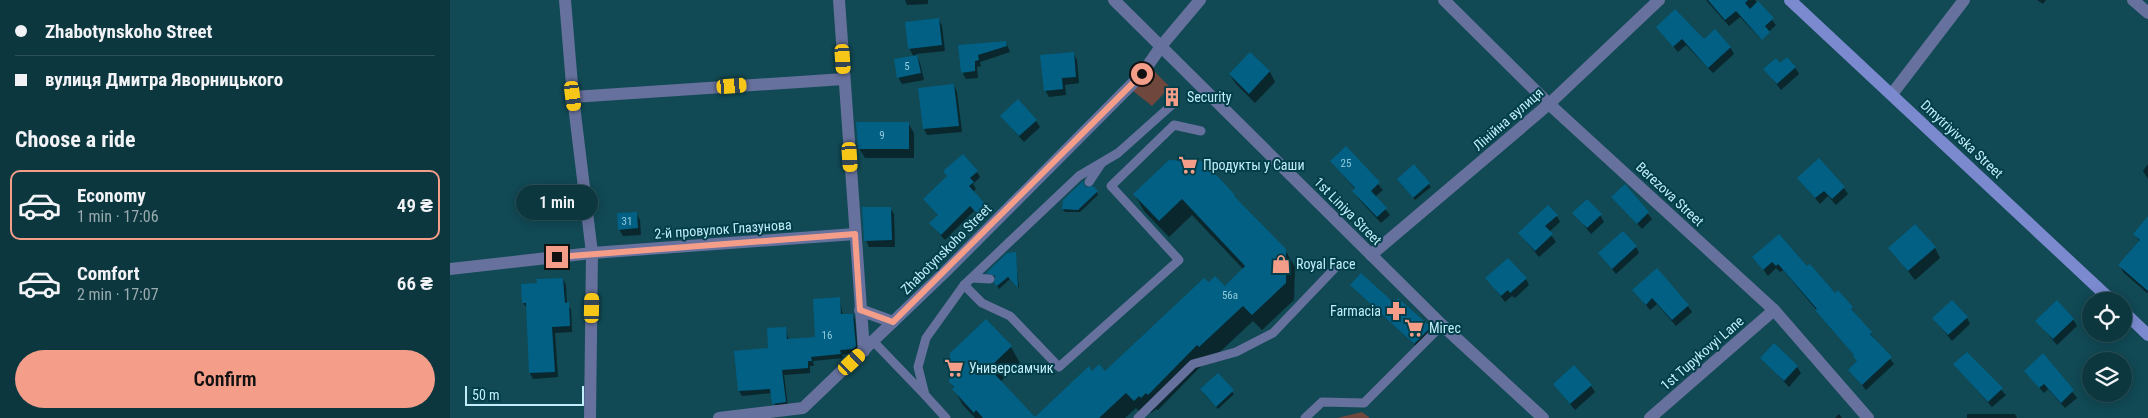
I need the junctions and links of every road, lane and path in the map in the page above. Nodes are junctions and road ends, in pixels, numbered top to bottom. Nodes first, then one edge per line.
1 (565, 0) edge
2 (839, 0) edge
3 (1114, 0) edge
4 (1200, 0) edge
5 (1444, 0) edge
6 (1659, 0) edge
7 (1790, 0) edge
8 (1964, 0) edge
9 (2133, 0) edge
10 (2148, 13) edge
11 (1162, 45) junction
12 (844, 79) junction
13 (1892, 94) junction
14 (573, 96) junction
15 (1174, 103) dead end
16 (1549, 104) junction
17 (1201, 131) dead end
18 (1103, 162) junction
19 (1089, 182) dead end
20 (855, 234) junction
21 (592, 253) junction
22 (1371, 255) junction
23 (1335, 268) dead end
24 (450, 269) edge
25 (972, 278) junction
26 (990, 279) dead end
27 (964, 285) junction
28 (2102, 292) edge
29 (860, 310) junction
30 (1774, 310) junction
31 (2132, 320) edge
32 (893, 322) junction
33 (1442, 325) junction
34 (2148, 335) edge
35 (873, 342) junction
36 (864, 351) junction
37 (925, 395) junction
38 (590, 418) edge
39 (719, 418) edge
40 (946, 418) edge
41 (1138, 418) edge
42 (1305, 418) edge
43 (1543, 418) edge
44 (1650, 418) edge
45 (1868, 418) edge

1 - 14 street
2 - 12 street
3 - 11 street, 1st Liniya Street
4 - 11 street, Zhabotynskoho Street
5 - 16 street, Berezova Street
6 - 16 street, Лінійна вулиця
7 - 13 main road, Dmytriyivska Street
8 - 13 street
9 - 10 street
11 - 22 street, 1st Liniya Street
11 - 32 street, Zhabotynskoho Street
12 - 14 street
12 - 20 street
13 - 28 main road, Dmytriyivska Street
14 - 21 street
15 - 18 lane
16 - 22 street, Лінійна вулиця
16 - 30 street, Berezova Street
17 - 27 lane
18 - 19 lane
18 - 25 lane
20 - 21 street, 2-й провулок Глазунова
20 - 29 street
21 - 24 street, 2-й провулок Глазунова
21 - 38 street
22 - 33 street, 1st Liniya Street
23 - 41 lane
25 - 26 lane
25 - 27 lane
27 - 37 lane
29 - 32 street
29 - 36 street
30 - 44 street, 1st Tupykovyi Lane
30 - 45 street, Berezova Street
31 - 34 main road
32 - 35 street, Zhabotynskoho Street
33 - 42 lane
33 - 43 street, 1st Liniya Street
35 - 36 street, Zhabotynskoho Street
35 - 37 lane
36 - 39 street, Zhabotynskoho Street
37 - 40 lane

